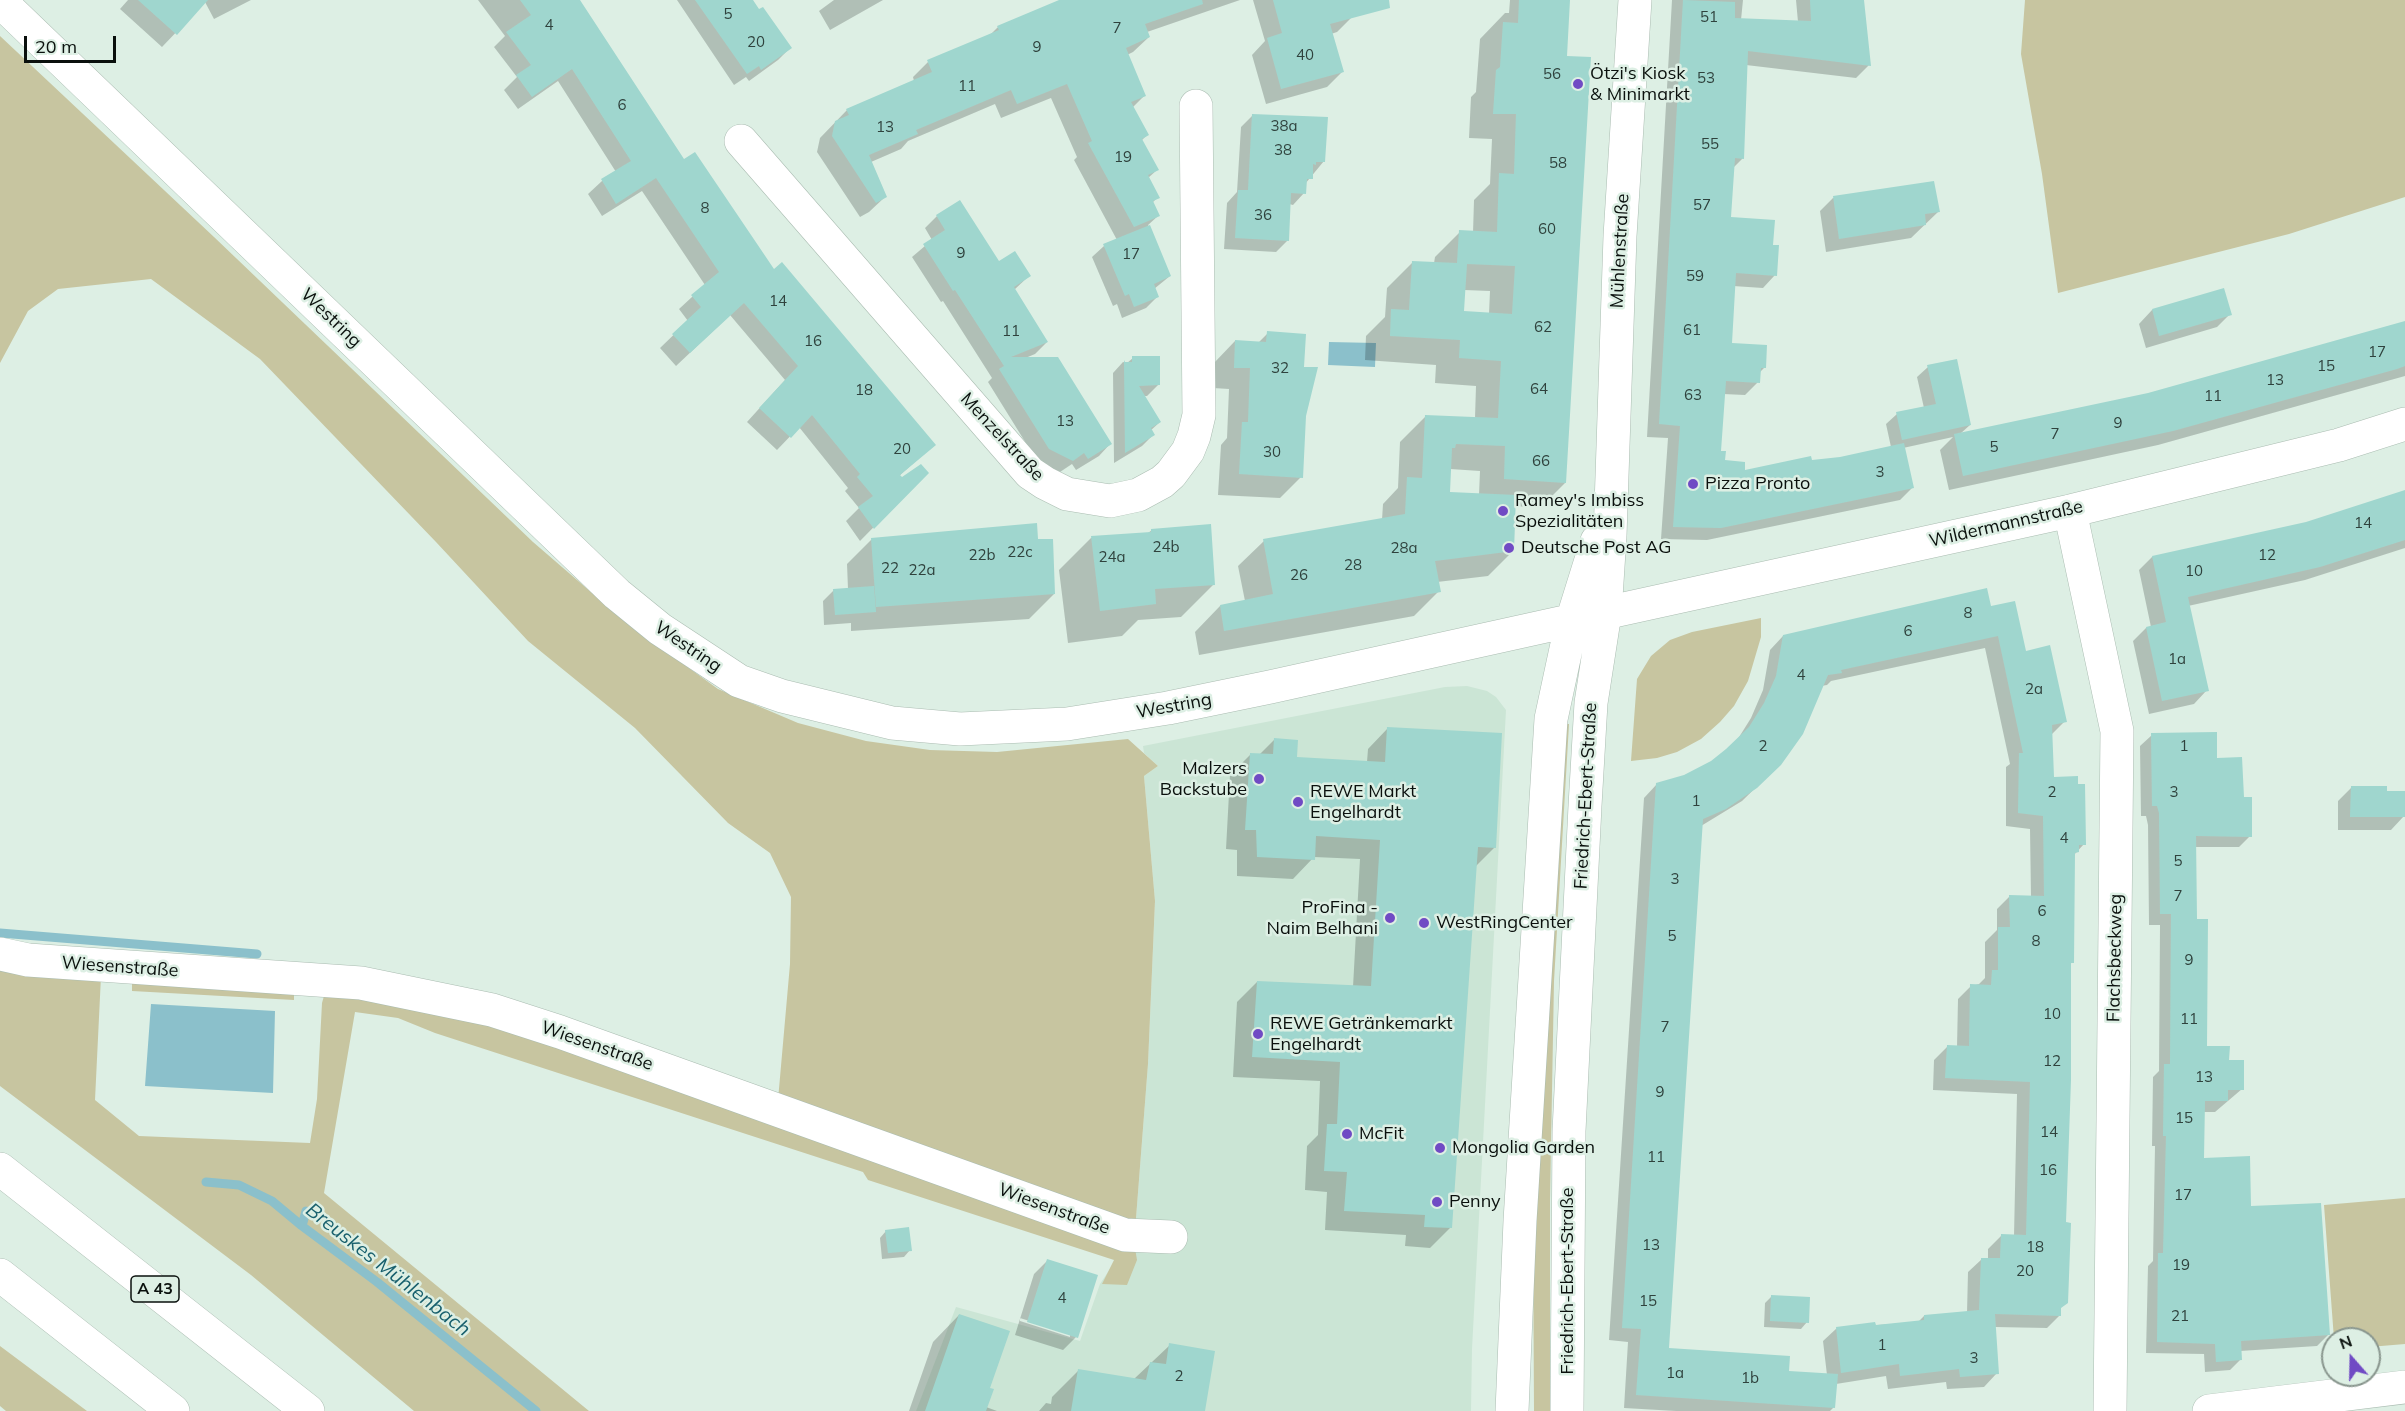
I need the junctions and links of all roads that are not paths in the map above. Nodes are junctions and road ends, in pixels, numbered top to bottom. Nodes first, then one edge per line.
1 (1635, 0) edge
2 (0, 1) edge
3 (1196, 106) dead end
4 (741, 141) dead end
5 (2405, 424) edge
6 (1611, 502) junction
7 (2070, 511) junction
8 (1605, 613) junction
9 (1572, 621) junction
10 (0, 954) edge
11 (0, 1169) edge
12 (1171, 1237) dead end
13 (0, 1275) edge
14 (2405, 1387) edge
15 (173, 1411) edge
16 (308, 1411) edge
17 (1512, 1411) edge
18 (1567, 1411) edge
19 (2110, 1411) edge
20 (2209, 1411) edge

1 - 6 main road, Mühlenstraße
2 - 9 main road, Westring
3 - 4 main road, Menzelstraße
5 - 7 main road, Wildermannstraße
6 - 8 main road, Mühlenstraße
6 - 9 main road, Mühlenstraße
7 - 8 main road, Wildermannstraße
7 - 19 main road, Flachsbeckweg
8 - 9 main road, Westring
8 - 18 main road, Friedrich-Ebert-Straße
9 - 17 main road, Friedrich-Ebert-Straße
10 - 12 main road, Wiesenstraße
11 - 16 main road, A 43
13 - 15 main road
14 - 20 main road

